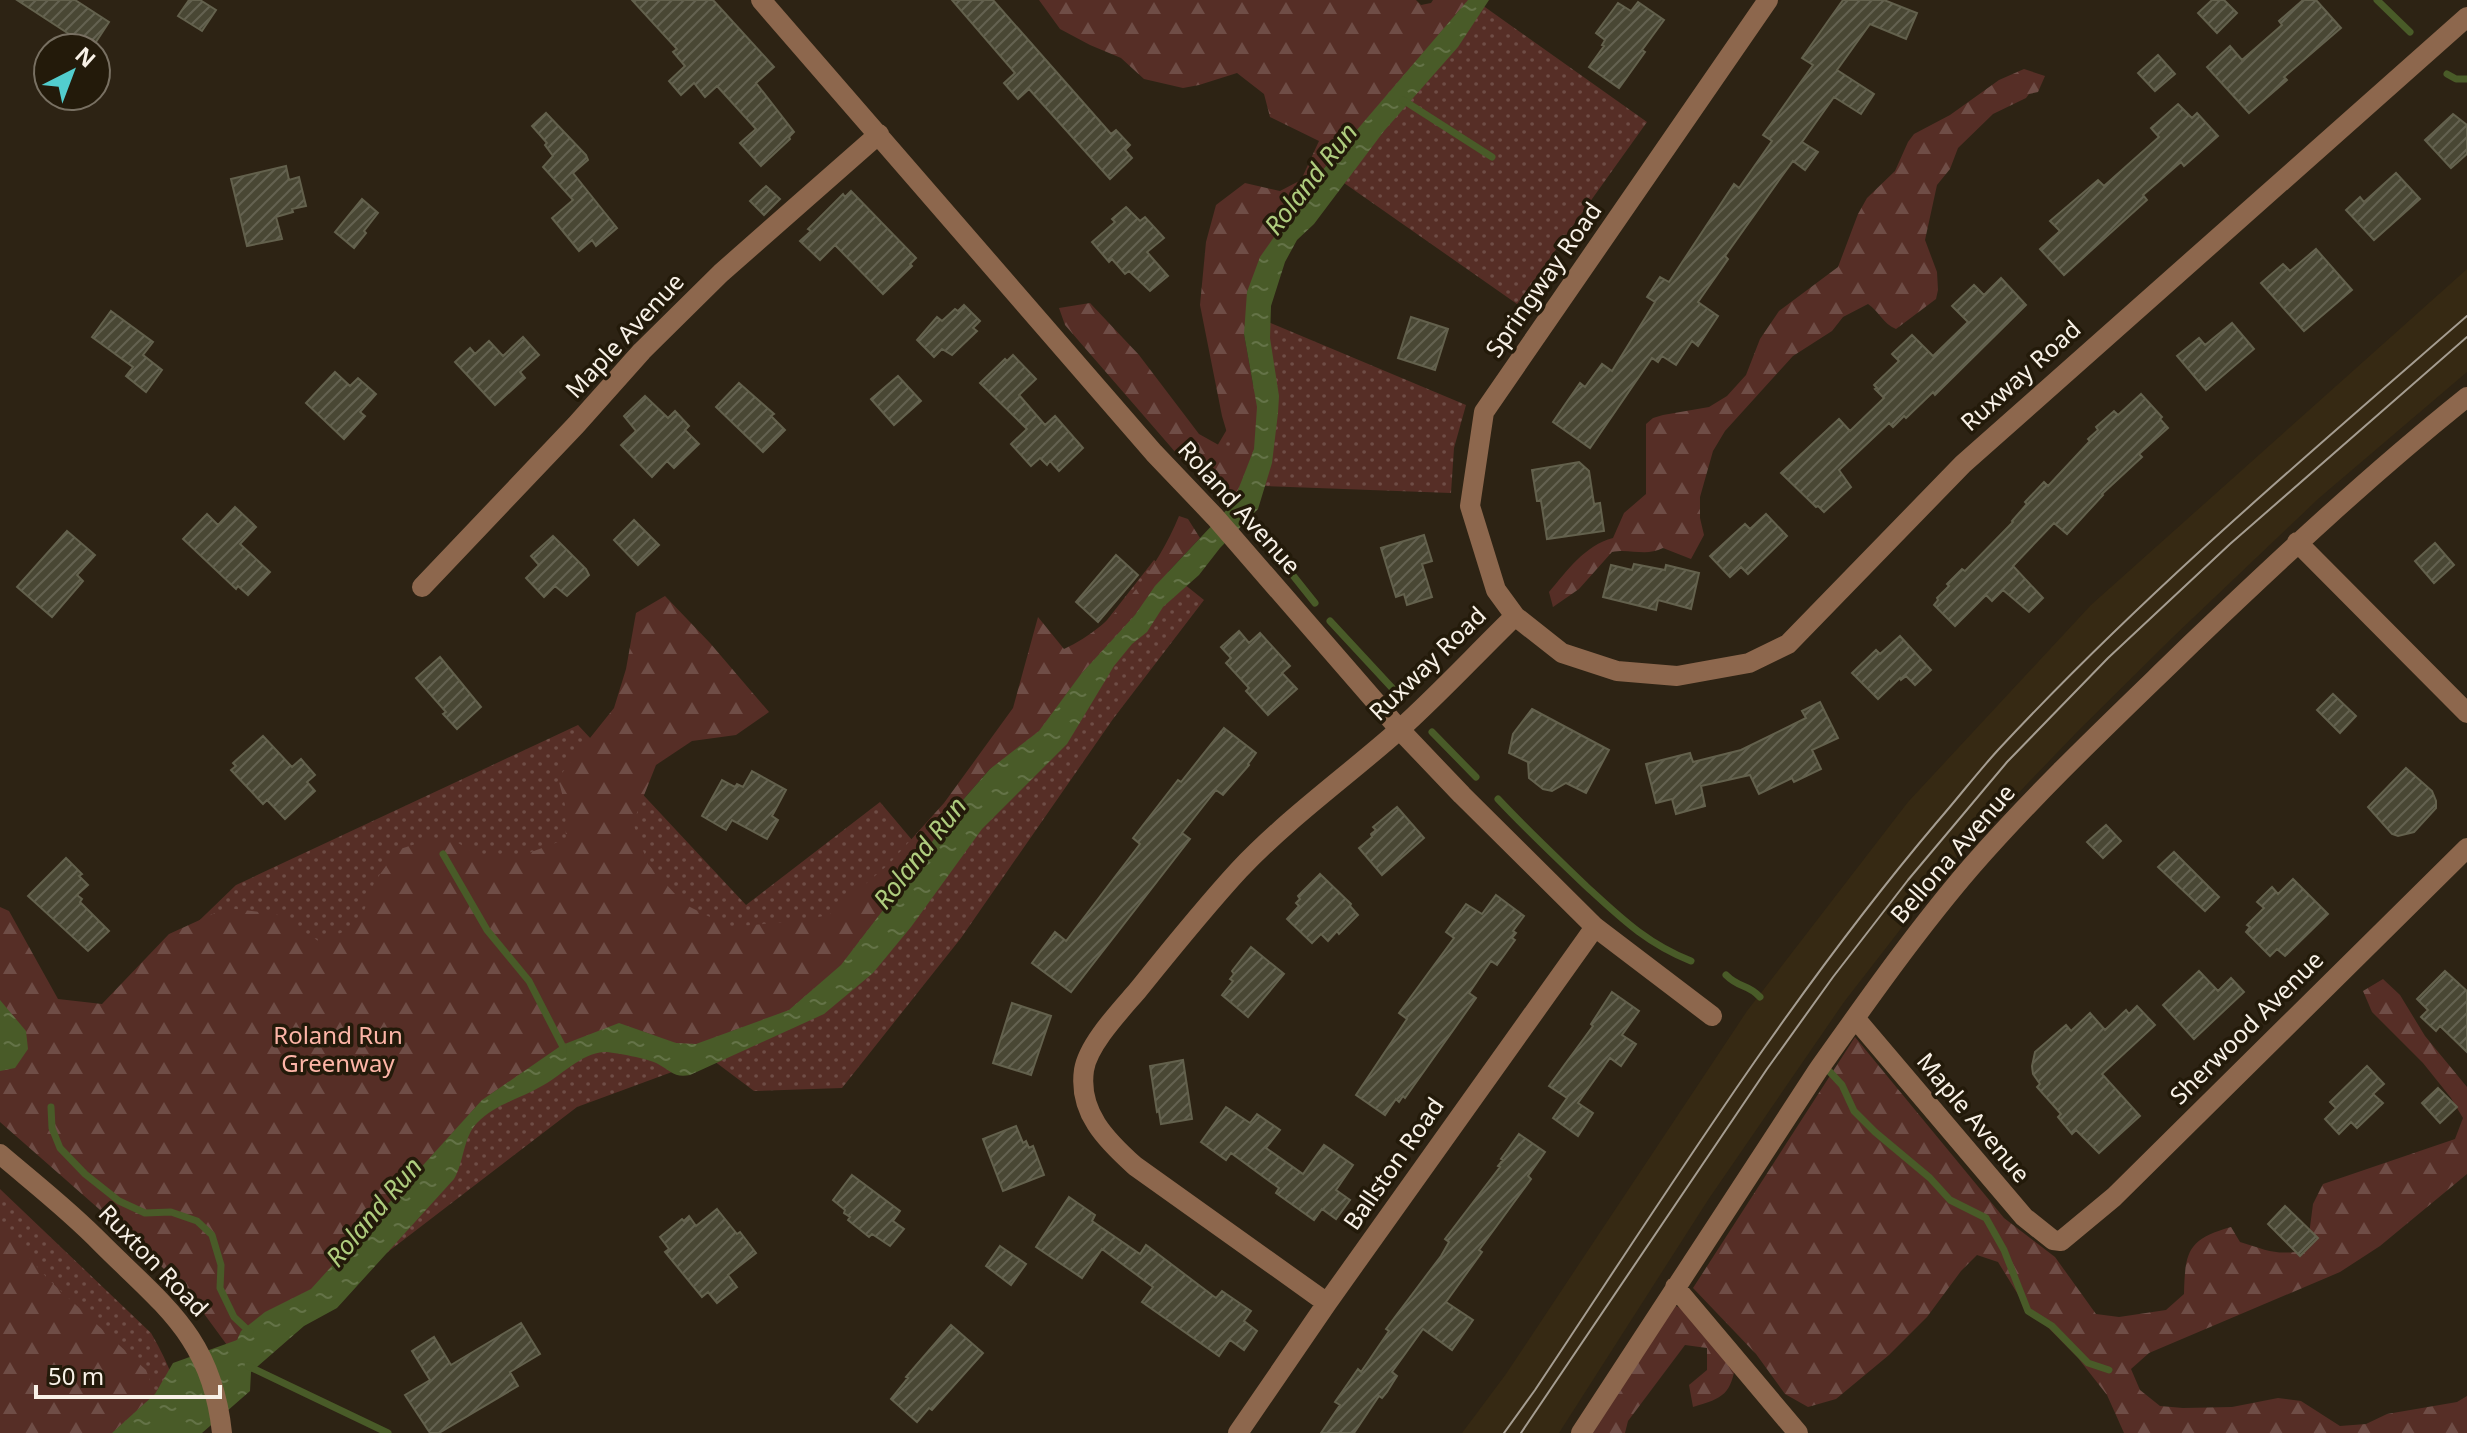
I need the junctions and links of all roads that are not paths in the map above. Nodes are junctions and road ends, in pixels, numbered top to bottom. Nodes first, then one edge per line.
1 (761, 0) edge
2 (1768, 0) edge
3 (2467, 17) edge
4 (879, 134) junction
5 (2467, 397) edge
6 (2297, 542) junction
7 (422, 587) dead end
8 (1515, 616) junction
9 (2467, 713) edge
10 (1400, 730) junction
11 (2464, 858) edge
12 (1595, 927) junction
13 (1712, 1016) dead end
14 (1855, 1018) junction
15 (0, 1154) edge
16 (2061, 1241) joint
17 (1675, 1287) junction
18 (1327, 1303) junction
19 (222, 1427) edge
20 (1238, 1433) edge
21 (1581, 1433) edge
22 (1798, 1433) edge

1 - 4 street, Roland Avenue
2 - 8 street, Springway Road
3 - 8 street, Ruxway Road
4 - 7 street, Maple Avenue
4 - 10 street, Roland Avenue
5 - 6 street, Bellona Avenue
6 - 9 street
6 - 14 street, Bellona Avenue
8 - 10 street, Ruxway Road
10 - 12 street, Roland Avenue
10 - 18 street, Ruxway Road
11 - 16 street, Sherwood Avenue
12 - 13 street, Roland Avenue
12 - 18 street, Ballston Road
14 - 16 street, Maple Avenue
14 - 17 street, Bellona Avenue
15 - 19 street, Ruxton Road
17 - 21 street, Bellona Avenue
17 - 22 street
18 - 20 street, Ballston Road

